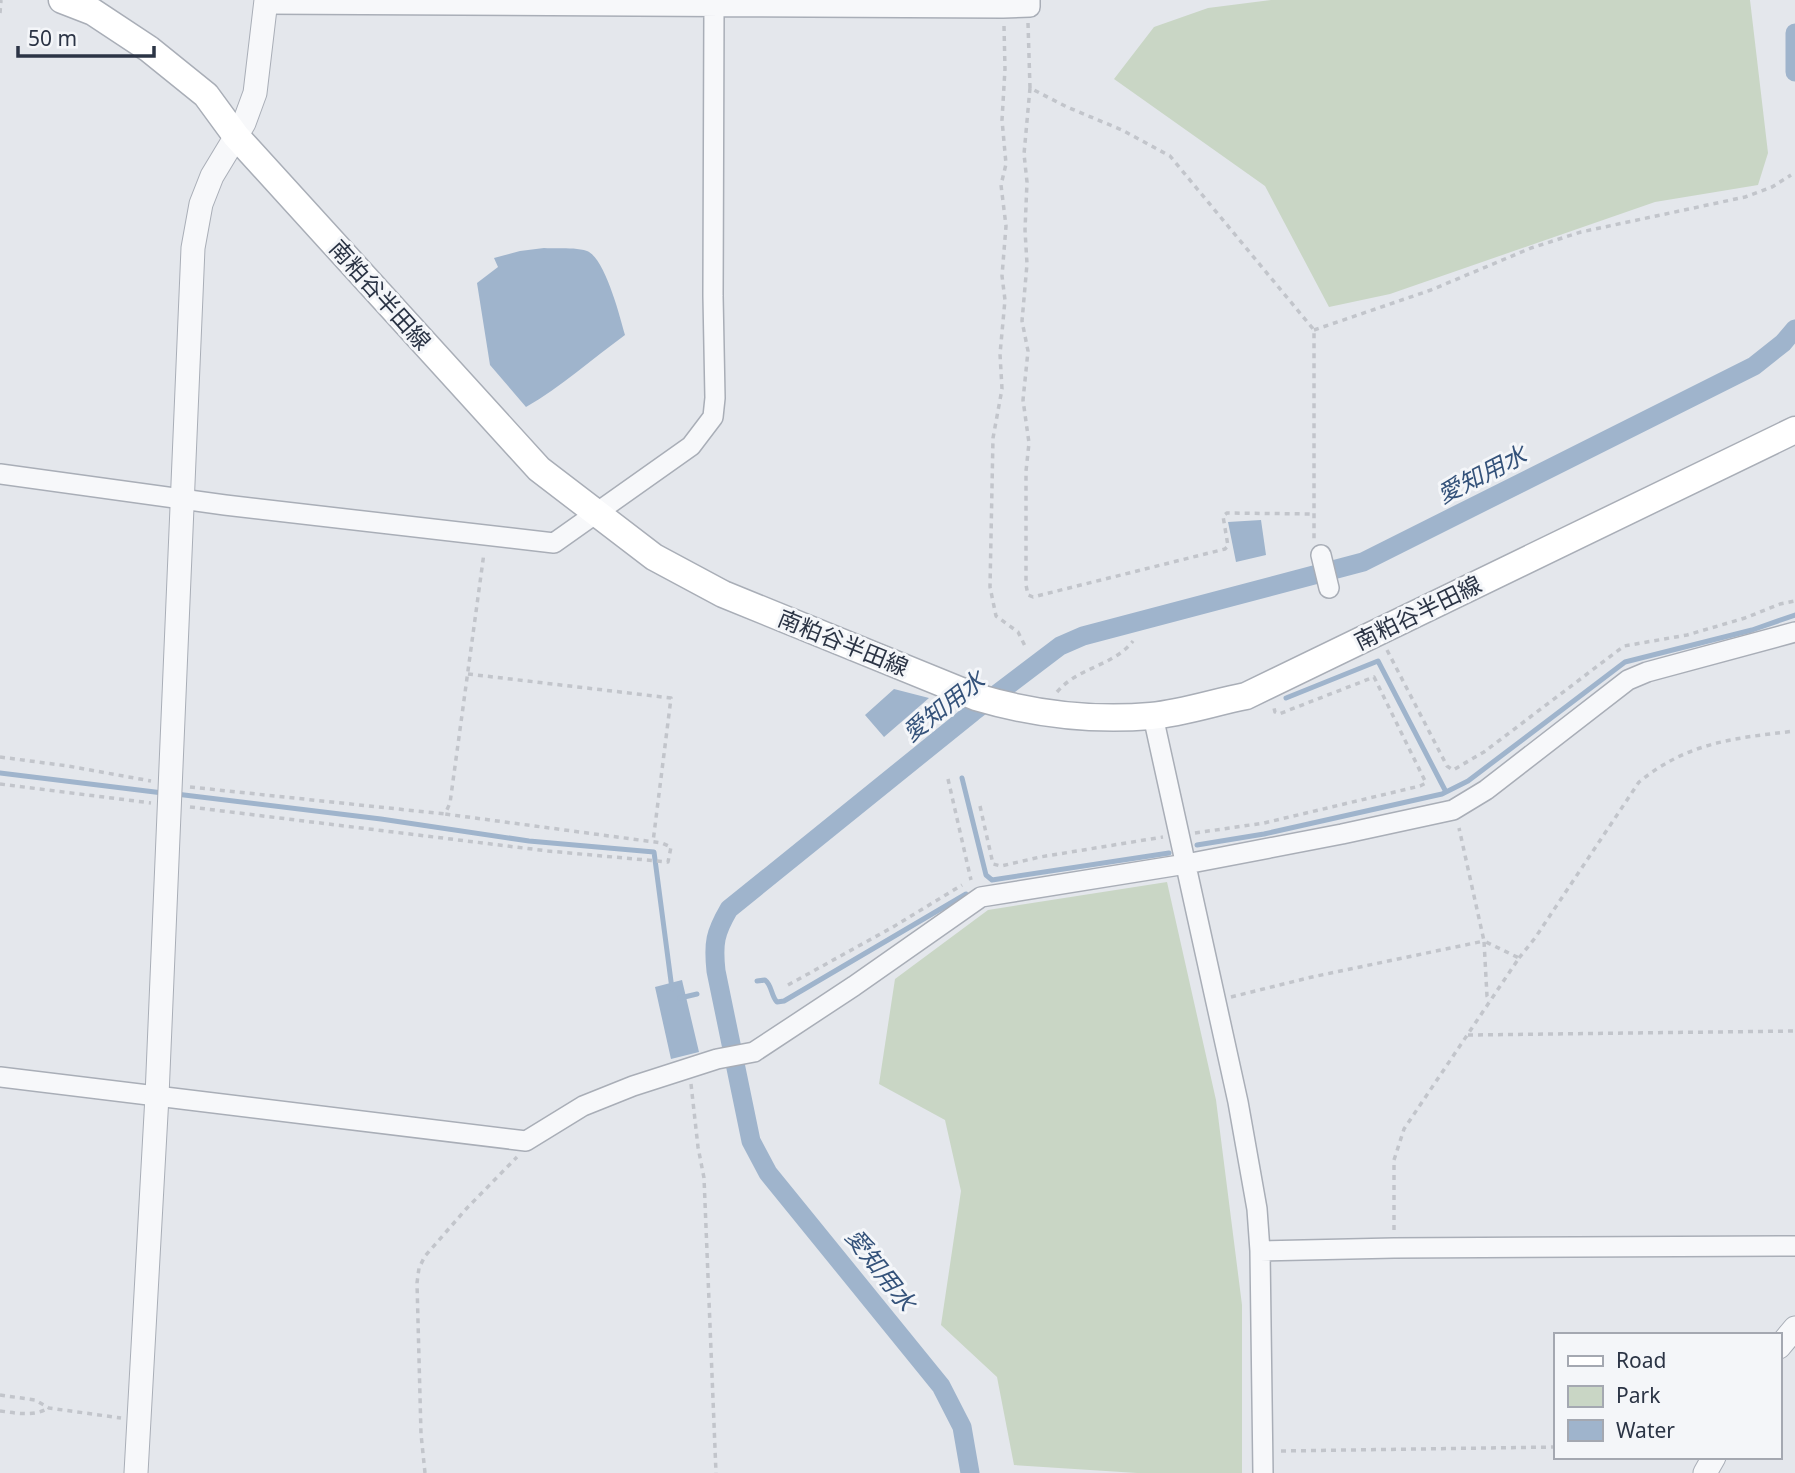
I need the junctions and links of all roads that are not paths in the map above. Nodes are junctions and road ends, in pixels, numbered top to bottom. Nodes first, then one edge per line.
1 (62, 0) edge
2 (266, 2) edge
3 (1030, 4) edge
4 (714, 6) junction
5 (236, 136) junction
6 (1795, 430) edge
7 (0, 474) edge
8 (182, 498) junction
9 (597, 513) junction
10 (1321, 555) road end
11 (1329, 588) dead end
12 (1795, 632) edge
13 (1153, 716) junction
14 (1186, 864) junction
15 (0, 1077) edge
16 (157, 1096) junction
17 (1795, 1246) edge
18 (1260, 1251) junction
19 (1795, 1328) edge
20 (1781, 1345) edge
21 (136, 1473) edge
22 (1263, 1473) edge

1 - 5 main road, 南粕谷半田線
2 - 4 street
2 - 5 street
3 - 4 street
4 - 9 street
5 - 8 street
5 - 9 main road, 南粕谷半田線
6 - 13 main road, 南粕谷半田線
7 - 8 street
8 - 9 street
8 - 16 street
9 - 13 main road, 南粕谷半田線
10 - 11 street
12 - 14 street
13 - 14 street
14 - 16 street
14 - 18 street
15 - 16 street
16 - 21 street
17 - 18 street
18 - 22 street
19 - 20 street

